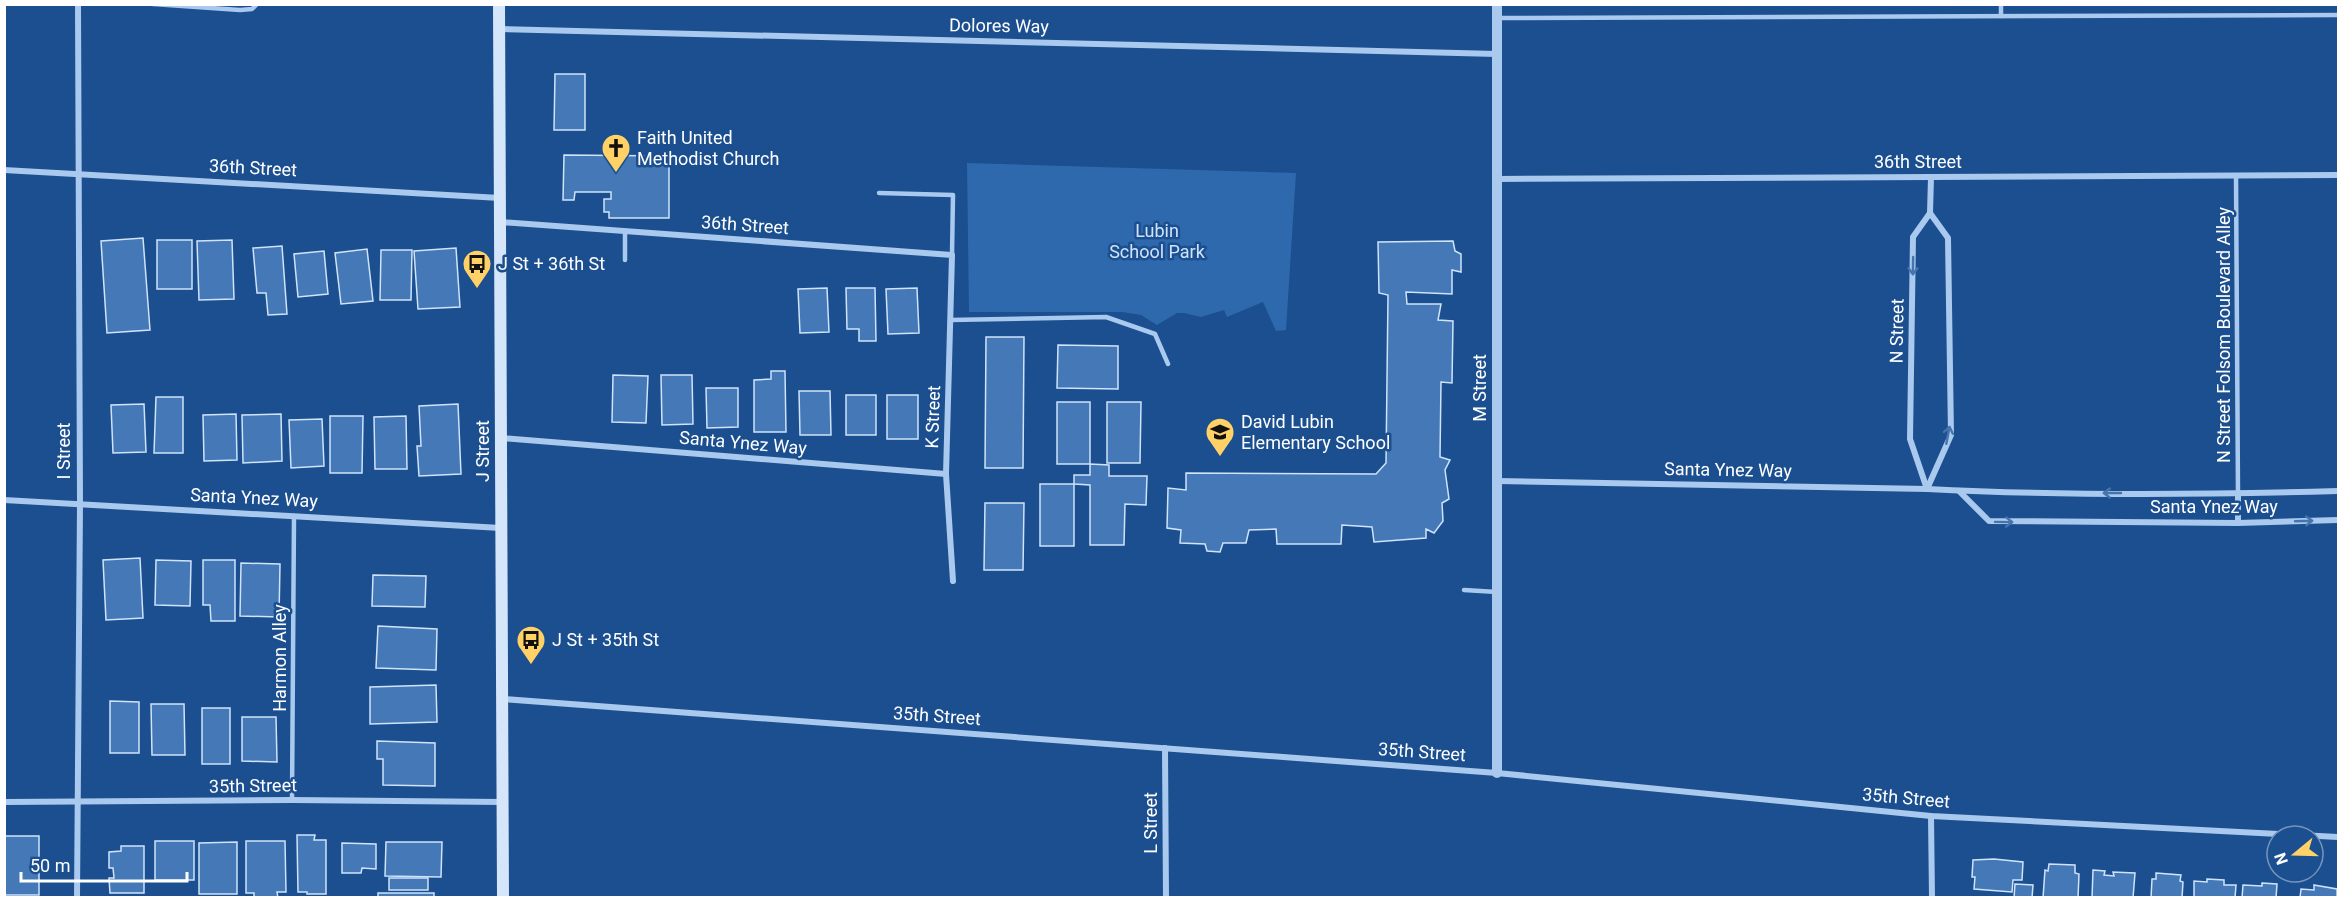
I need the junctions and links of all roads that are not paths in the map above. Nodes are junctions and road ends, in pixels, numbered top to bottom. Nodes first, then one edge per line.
1 (78, 4) edge
2 (153, 4) edge
3 (257, 4) edge
4 (499, 4) edge
5 (1497, 4) edge
6 (2001, 4) edge
7 (2338, 15) edge
8 (2001, 16) junction
9 (1497, 18) junction
10 (499, 29) junction
11 (1497, 54) junction
12 (4, 170) edge
13 (79, 173) junction
14 (2338, 175) edge
15 (2236, 176) junction
16 (1931, 177) junction
17 (1497, 179) junction
18 (879, 193) dead end
19 (500, 198) junction
20 (1930, 213) junction
21 (500, 222) junction
22 (625, 231) junction
23 (952, 255) junction
24 (626, 260) dead end
25 (950, 320) junction
26 (1168, 364) dead end
27 (501, 438) junction
28 (946, 474) junction
29 (1497, 481) junction
30 (1927, 489) junction
31 (1958, 490) junction
32 (2338, 490) edge
33 (2238, 494) junction
34 (4, 500) edge
35 (80, 503) junction
36 (294, 516) junction
37 (2338, 520) edge
38 (2238, 523) junction
39 (501, 528) junction
40 (953, 581) dead end
41 (1464, 590) dead end
42 (1497, 592) junction
43 (502, 699) junction
44 (1165, 748) junction
45 (1497, 772) junction
46 (292, 800) junction
47 (4, 802) edge
48 (502, 802) junction
49 (77, 803) junction
50 (1931, 816) junction
51 (2338, 837) edge
52 (77, 897) edge
53 (503, 897) edge
54 (1166, 897) edge
55 (1932, 897) edge

1 - 13 street, I Street
2 - 3 lane
4 - 10 main road, J Street
5 - 9 street, M Street
6 - 8 lane
7 - 8 lane
8 - 9 lane
9 - 11 street, M Street
10 - 11 street, Dolores Way
10 - 19 main road, J Street
11 - 17 street, M Street
12 - 13 street, 36th Street
13 - 19 street, 36th Street
13 - 35 street, I Street
14 - 15 street, 36th Street
15 - 16 street, 36th Street
15 - 33 lane, N Street Folsom Boulevard Alley
16 - 17 street, 36th Street
16 - 20 street
17 - 29 street, M Street
18 - 23 lane
19 - 21 main road, J Street
20 -> 30 street, N Street
30 -> 20 street
21 - 22 street, 36th Street
21 - 27 main road, J Street
22 - 23 street, 36th Street
22 - 24 lane
23 - 25 street, K Street
25 - 26 lane
25 - 28 street, K Street
27 - 28 street, Santa Ynez Way
27 - 39 main road, J Street
28 - 40 street, K Street
29 - 30 street, Santa Ynez Way
29 - 42 street, M Street
30 - 31 street, Santa Ynez Way
33 -> 31 street, Santa Ynez Way
31 -> 38 street, Santa Ynez Way
32 - 33 street, Santa Ynez Way
33 - 38 street
34 - 35 street, Santa Ynez Way
35 - 36 street, Santa Ynez Way
35 - 49 street, I Street
36 - 39 street, Santa Ynez Way
36 - 46 lane, Harmon Alley
38 -> 37 street, Santa Ynez Way
39 - 43 main road, J Street
41 - 42 lane
42 - 45 street, M Street
43 - 44 street, 35th Street
43 - 48 main road, J Street
44 - 45 street, 35th Street
44 - 54 street, L Street
45 - 50 street, 35th Street
46 - 48 street, 35th Street
46 - 49 street, 35th Street
47 - 49 street, 35th Street
48 - 53 main road, J Street
49 - 52 street, I Street
50 - 51 street, 35th Street
50 - 55 street

